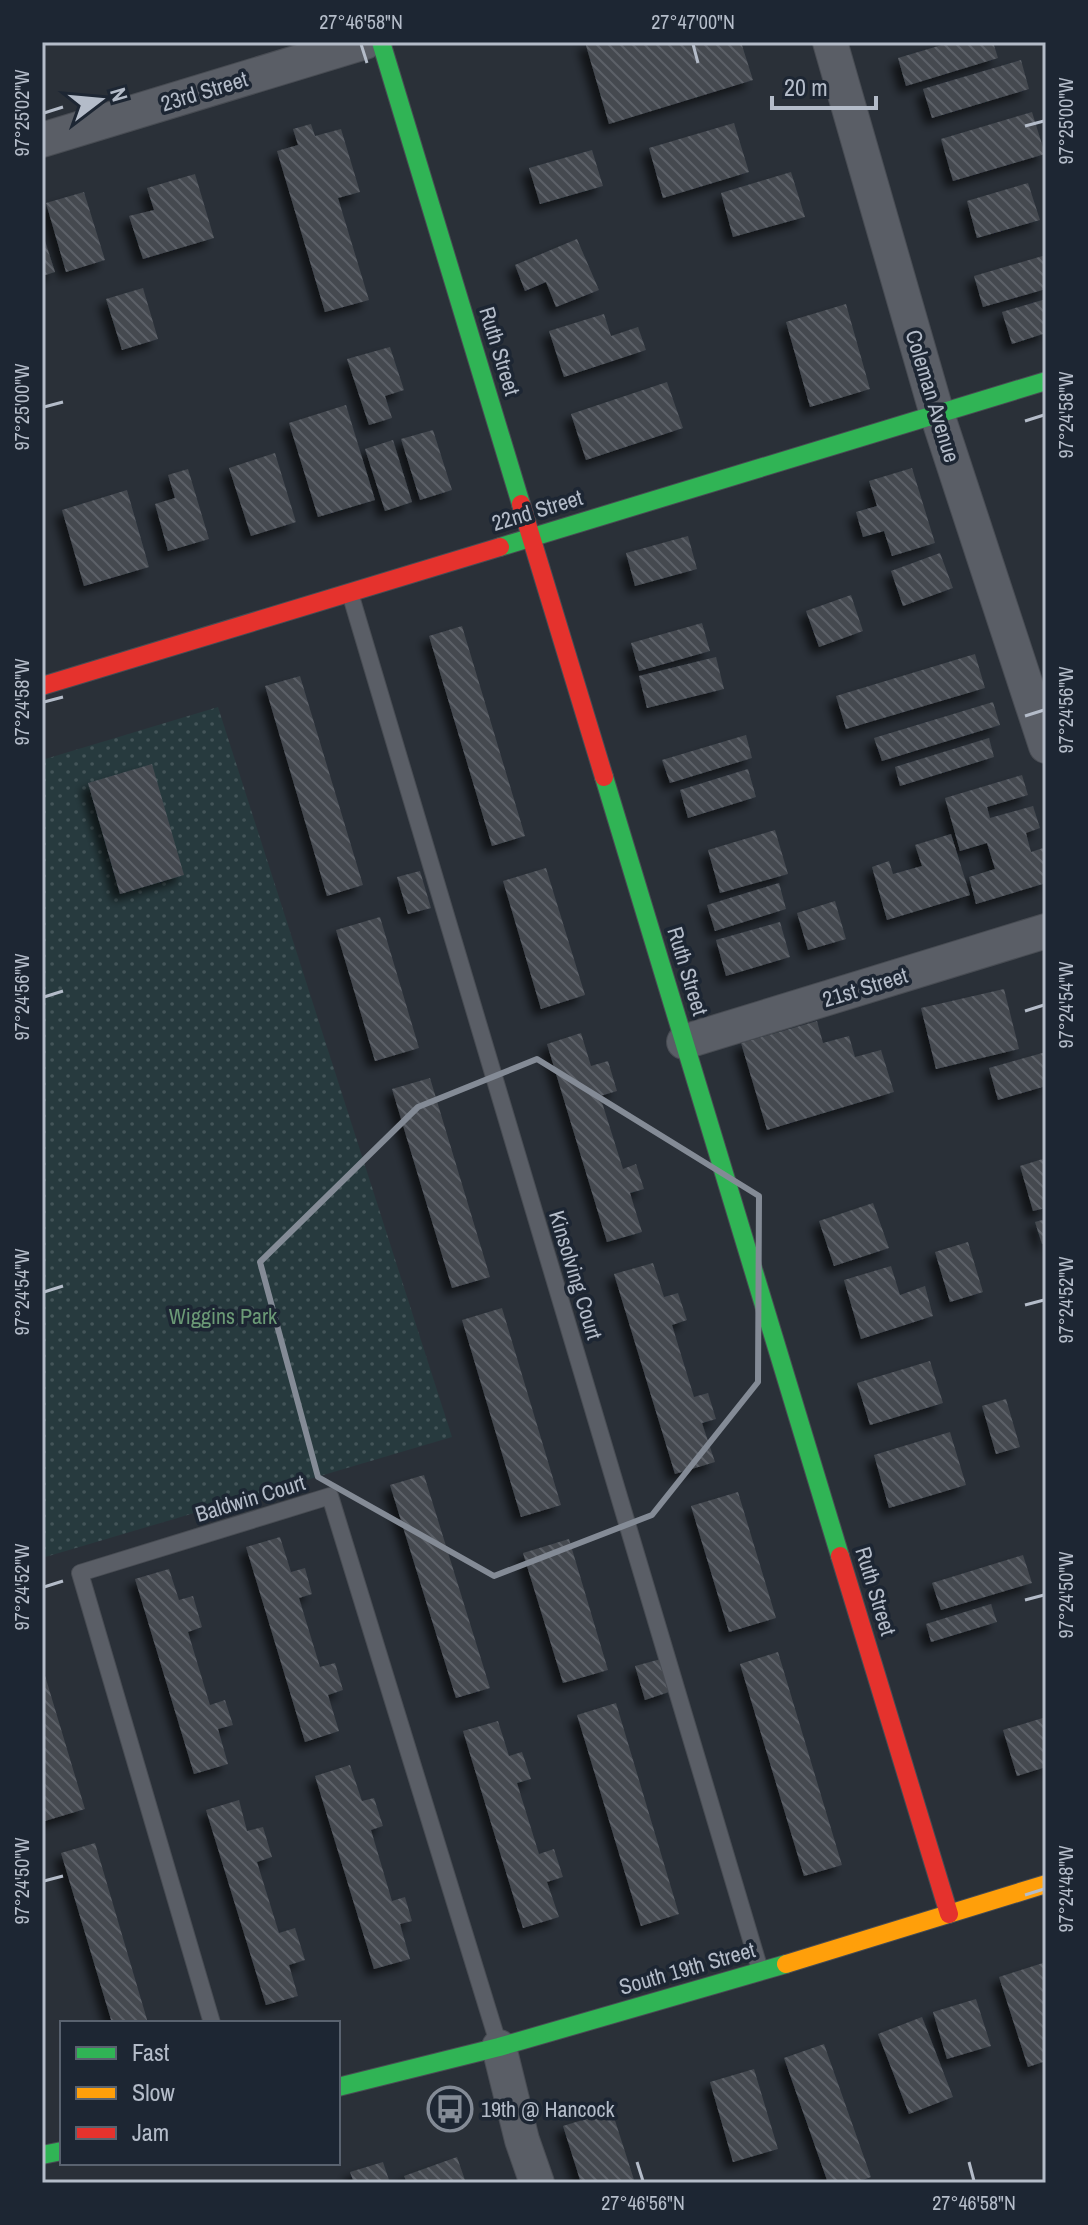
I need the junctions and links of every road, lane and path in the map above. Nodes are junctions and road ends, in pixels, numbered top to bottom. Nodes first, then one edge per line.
1 (365, 42) edge
2 (381, 42) edge
3 (830, 42) edge
4 (42, 140) edge
5 (1046, 381) edge
6 (937, 414) junction
7 (531, 537) junction
8 (349, 592) junction
9 (42, 686) edge
10 (1046, 746) edge
11 (1046, 931) edge
12 (684, 1042) junction
13 (1046, 1884) edge
14 (949, 1914) junction
15 (760, 1972) junction
16 (211, 2021) edge
17 (499, 2047) junction
18 (340, 2087) edge
19 (537, 2183) edge

1 - 4 street, 23rd Street
2 - 7 street, Ruth Street
3 - 6 street, Coleman Avenue
5 - 6 street, 22nd Street
6 - 7 street, 22nd Street
6 - 10 street, Coleman Avenue
7 - 8 street, 22nd Street
7 - 12 street, Ruth Street
8 - 9 street, 22nd Street
8 - 15 lane, Kinsolving Court
11 - 12 street, 21st Street
12 - 14 street, Ruth Street
13 - 14 street, South 19th Street
14 - 15 street, South 19th Street
15 - 17 street, South 19th Street
16 - 17 lane, Baldwin Court
17 - 18 street, South 19th Street
17 - 19 street

